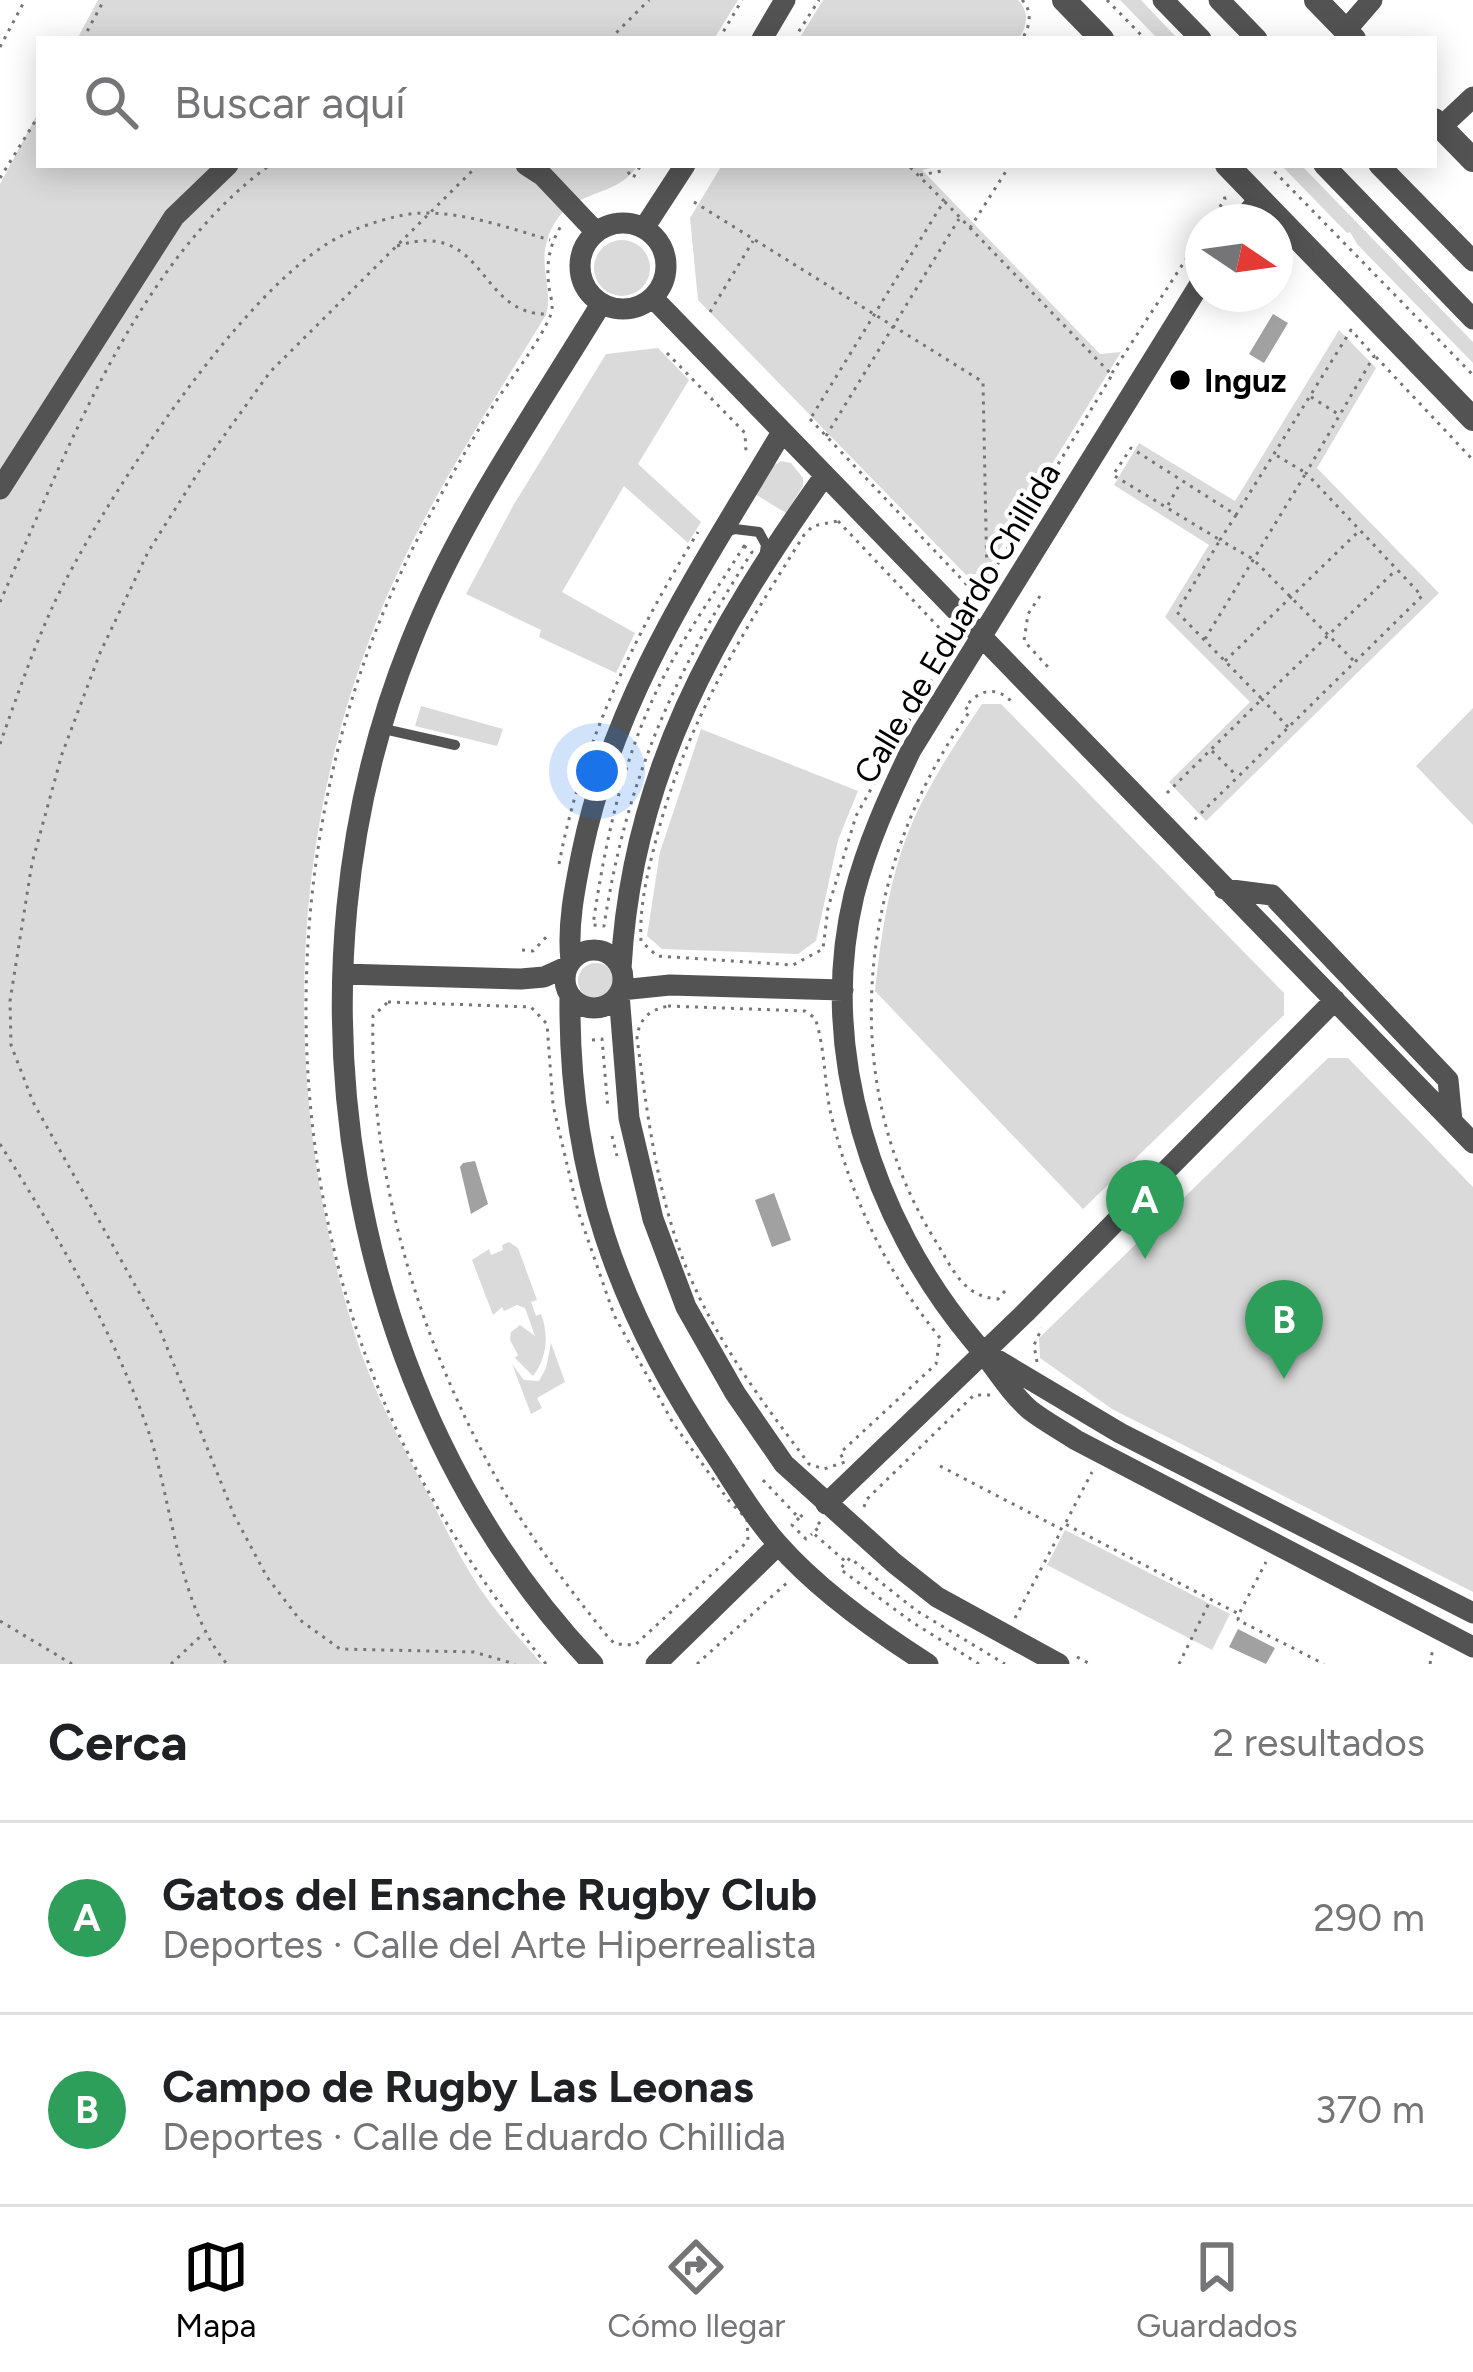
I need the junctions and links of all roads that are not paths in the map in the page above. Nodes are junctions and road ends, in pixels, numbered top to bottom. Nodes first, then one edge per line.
1 (785, 0) edge
2 (1064, 0) edge
3 (1163, 0) edge
4 (1219, 0) edge
5 (1316, 0) edge
6 (1372, 0) edge
7 (1350, 35) edge
8 (763, 36) edge
9 (1099, 36) edge
10 (1198, 36) edge
11 (1254, 36) edge
12 (1473, 97) edge
13 (1438, 124) edge
14 (1473, 160) edge
15 (225, 168) edge
16 (531, 168) edge
17 (683, 168) edge
18 (1327, 168) edge
19 (1382, 168) edge
20 (1224, 176) edge
21 (1259, 198) junction
22 (1254, 204) edge
23 (644, 228) junction
24 (596, 232) junction
25 (1473, 262) edge
26 (653, 298) junction
27 (601, 304) junction
28 (1185, 308) edge
29 (1473, 319) edge
30 (1473, 419) edge
31 (782, 432) junction
32 (825, 475) junction
33 (0, 489) edge
34 (722, 534) junction
35 (763, 567) junction
36 (983, 638) junction
37 (381, 728) junction
38 (455, 745) dead end
39 (1224, 889) junction
40 (568, 964) junction
41 (343, 974) junction
42 (521, 980) junction
43 (620, 981) junction
44 (843, 990) junction
45 (569, 995) junction
46 (1335, 1000) junction
47 (1452, 1121) junction
48 (1473, 1143) edge
49 (983, 1352) junction
50 (826, 1504) junction
51 (778, 1545) junction
52 (1473, 1613) edge
53 (1473, 1647) edge
54 (593, 1664) edge
55 (656, 1664) edge
56 (928, 1664) edge
57 (1059, 1664) edge
58 (1456, 1664) edge

1 - 8 street
2 - 9 street
3 - 10 street
4 - 11 street
5 - 7 street
6 - 7 street
12 - 13 street
13 - 14 street
15 - 33 street
16 - 24 street
17 - 23 street
18 - 29 street
19 - 25 street
20 - 21 street
21 - 22 street
21 - 30 street
23 - 24 street
23 - 26 street
24 - 27 street
26 - 27 street
26 - 31 street
27 - 37 street
28 - 36 street, Calle de Eduardo Chillida
31 - 32 street
31 - 34 street
32 - 35 street
32 - 36 street
34 - 35 lane
34 - 40 street
35 - 43 street
36 - 39 street
36 - 44 street, Calle de Eduardo Chillida
37 - 38 lane
37 - 41 street
39 - 46 street
39 - 47 street
40 - 42 street
40 - 43 street
40 - 45 street
41 - 42 street
41 - 54 street
42 - 45 street
43 - 44 street
43 - 45 street
43 - 50 street
44 - 49 street, Calle de Eduardo Chillida
45 - 51 street
46 - 47 street
46 - 49 street
47 - 48 street
49 - 50 street
49 - 52 street, Calle de Eduardo Chillida
49 - 53 street, Calle de Eduardo Chillida
50 - 57 street
51 - 55 street
51 - 56 street
53 - 58 street

